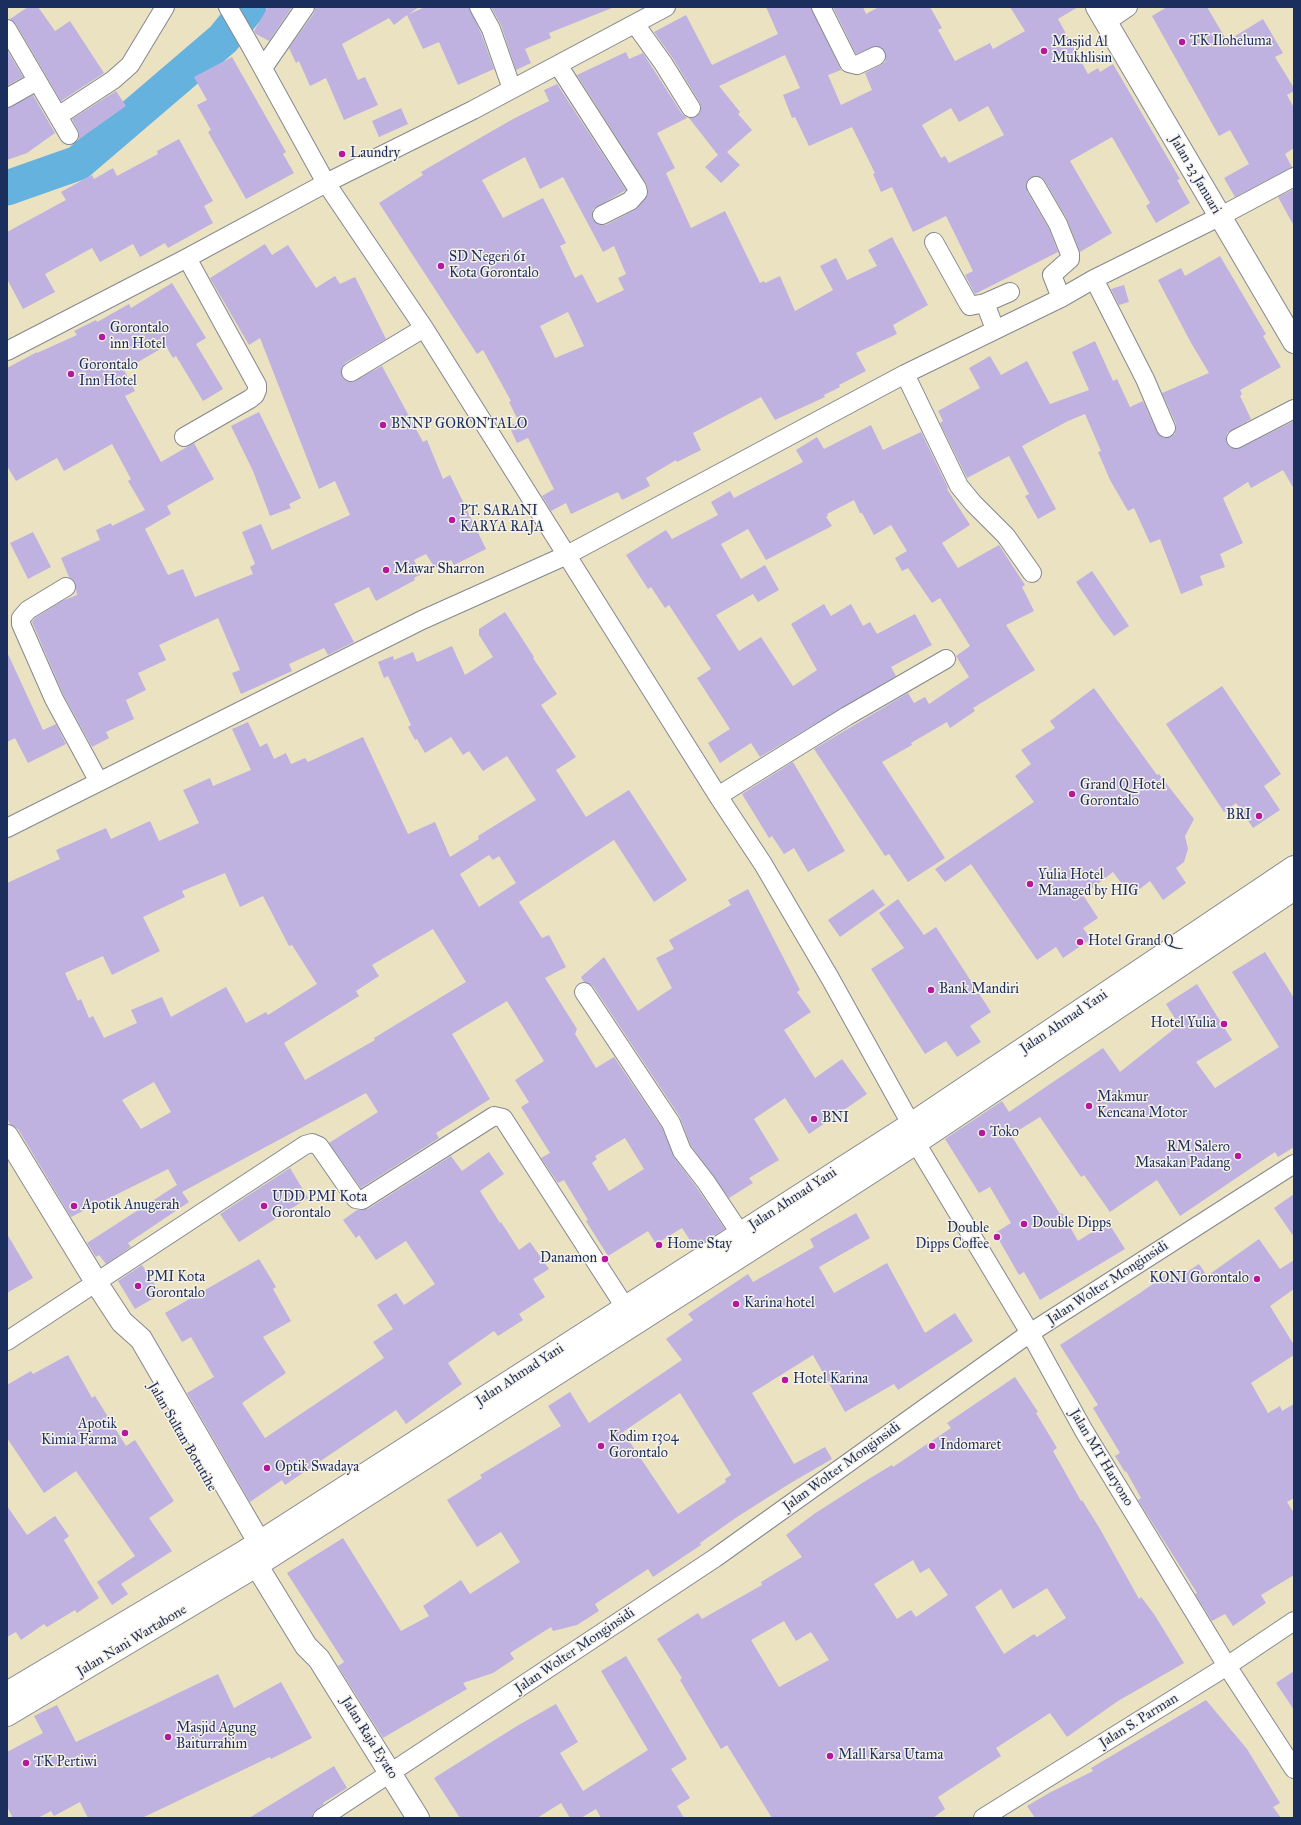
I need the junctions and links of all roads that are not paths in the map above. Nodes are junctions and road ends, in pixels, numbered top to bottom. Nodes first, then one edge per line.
1 (165, 7) edge
2 (228, 7) edge
3 (305, 7) edge
4 (479, 7) edge
5 (666, 7) edge
6 (821, 7) edge
7 (1128, 7) edge
8 (1101, 15) edge
9 (635, 24) junction
10 (7, 29) edge
11 (876, 56) dead end
12 (558, 65) junction
13 (263, 68) junction
14 (38, 81) junction
15 (512, 90) junction
16 (7, 98) edge
17 (691, 108) dead end
18 (58, 116) junction
19 (69, 135) dead end
20 (1294, 177) edge
21 (326, 183) junction
22 (1036, 186) dead end
23 (602, 216) dead end
24 (1219, 217) junction
25 (934, 242) dead end
26 (186, 258) junction
27 (1094, 279) junction
28 (1010, 292) dead end
29 (1061, 298) junction
30 (985, 303) junction
31 (424, 328) junction
32 (995, 329) junction
33 (1294, 342) edge
34 (7, 351) edge
35 (351, 372) dead end
36 (905, 374) junction
37 (1294, 409) edge
38 (1166, 428) dead end
39 (184, 437) dead end
40 (1236, 439) dead end
41 (567, 555) junction
42 (1032, 573) dead end
43 (66, 587) dead end
44 (946, 659) dead end
45 (98, 782) junction
46 (718, 796) junction
47 (7, 828) edge
48 (1294, 867) edge
49 (1294, 889) edge
50 (584, 992) dead end
51 (914, 1133) junction
52 (7, 1136) edge
53 (1294, 1164) edge
54 (793, 1210) junction
55 (740, 1233) junction
56 (96, 1282) junction
57 (625, 1307) junction
58 (1030, 1333) junction
59 (7, 1341) edge
60 (587, 1343) junction
61 (258, 1554) junction
62 (1294, 1621) edge
63 (1226, 1666) junction
64 (7, 1693) edge
65 (7, 1715) edge
66 (1294, 1769) edge
67 (391, 1773) junction
68 (322, 1818) edge
69 (418, 1818) edge
70 (982, 1818) edge

1 - 18 street
2 - 13 street, Jalan MT Haryono
3 - 13 street
4 - 15 street
5 - 9 street
6 - 11 street
7 - 8 street
8 - 24 main road, Jalan 23 Januari
9 - 12 street
9 - 17 street
10 - 14 street
12 - 15 street
12 - 23 street
13 - 21 street, Jalan MT Haryono
14 - 16 street
14 - 18 street
15 - 21 street
18 - 19 street
20 - 24 street
21 - 26 street
21 - 31 street, Jalan MT Haryono
22 - 29 street
24 - 27 street
24 - 33 main road, Jalan 23 Januari
25 - 30 street
26 - 34 street
26 - 39 street
27 - 29 street
27 - 38 street
28 - 30 street
29 - 32 street
30 - 32 street
31 - 35 street
31 - 41 street, Jalan MT Haryono
32 - 36 street
36 - 41 street
36 - 42 street
37 - 40 street
41 - 45 street
41 - 46 street, Jalan MT Haryono
43 - 45 street
44 - 46 street
45 - 47 street
46 - 51 street, Jalan MT Haryono
48 - 51 main road, Jalan Ahmad Yani
49 - 51 main road, Jalan Ahmad Yani
50 - 55 street
51 - 54 main road, Jalan Ahmad Yani
51 - 58 street, Jalan MT Haryono
52 - 56 main road, Jalan Sultan Botutihe
53 - 58 street, Jalan Wolter Monginsidi
54 - 55 main road, Jalan Ahmad Yani
54 - 60 main road, Jalan Ahmad Yani
55 - 57 main road, Jalan Ahmad Yani
56 - 57 street
56 - 59 street
56 - 61 main road, Jalan Sultan Botutihe
57 - 60 main road, Jalan Ahmad Yani
58 - 63 street, Jalan MT Haryono
58 - 67 street, Jalan Wolter Monginsidi
60 - 61 main road, Jalan Ahmad Yani
61 - 64 main road, Jalan Nani Wartabone
61 - 65 main road, Jalan Nani Wartabone
61 - 67 main road, Jalan Raja Eyato
62 - 63 street, Jalan S. Parman
63 - 66 street, Jalan MT Haryono
63 - 70 street, Jalan S. Parman
67 - 68 street, Jalan Wolter Monginsidi
67 - 69 main road, Jalan Raja Eyato

